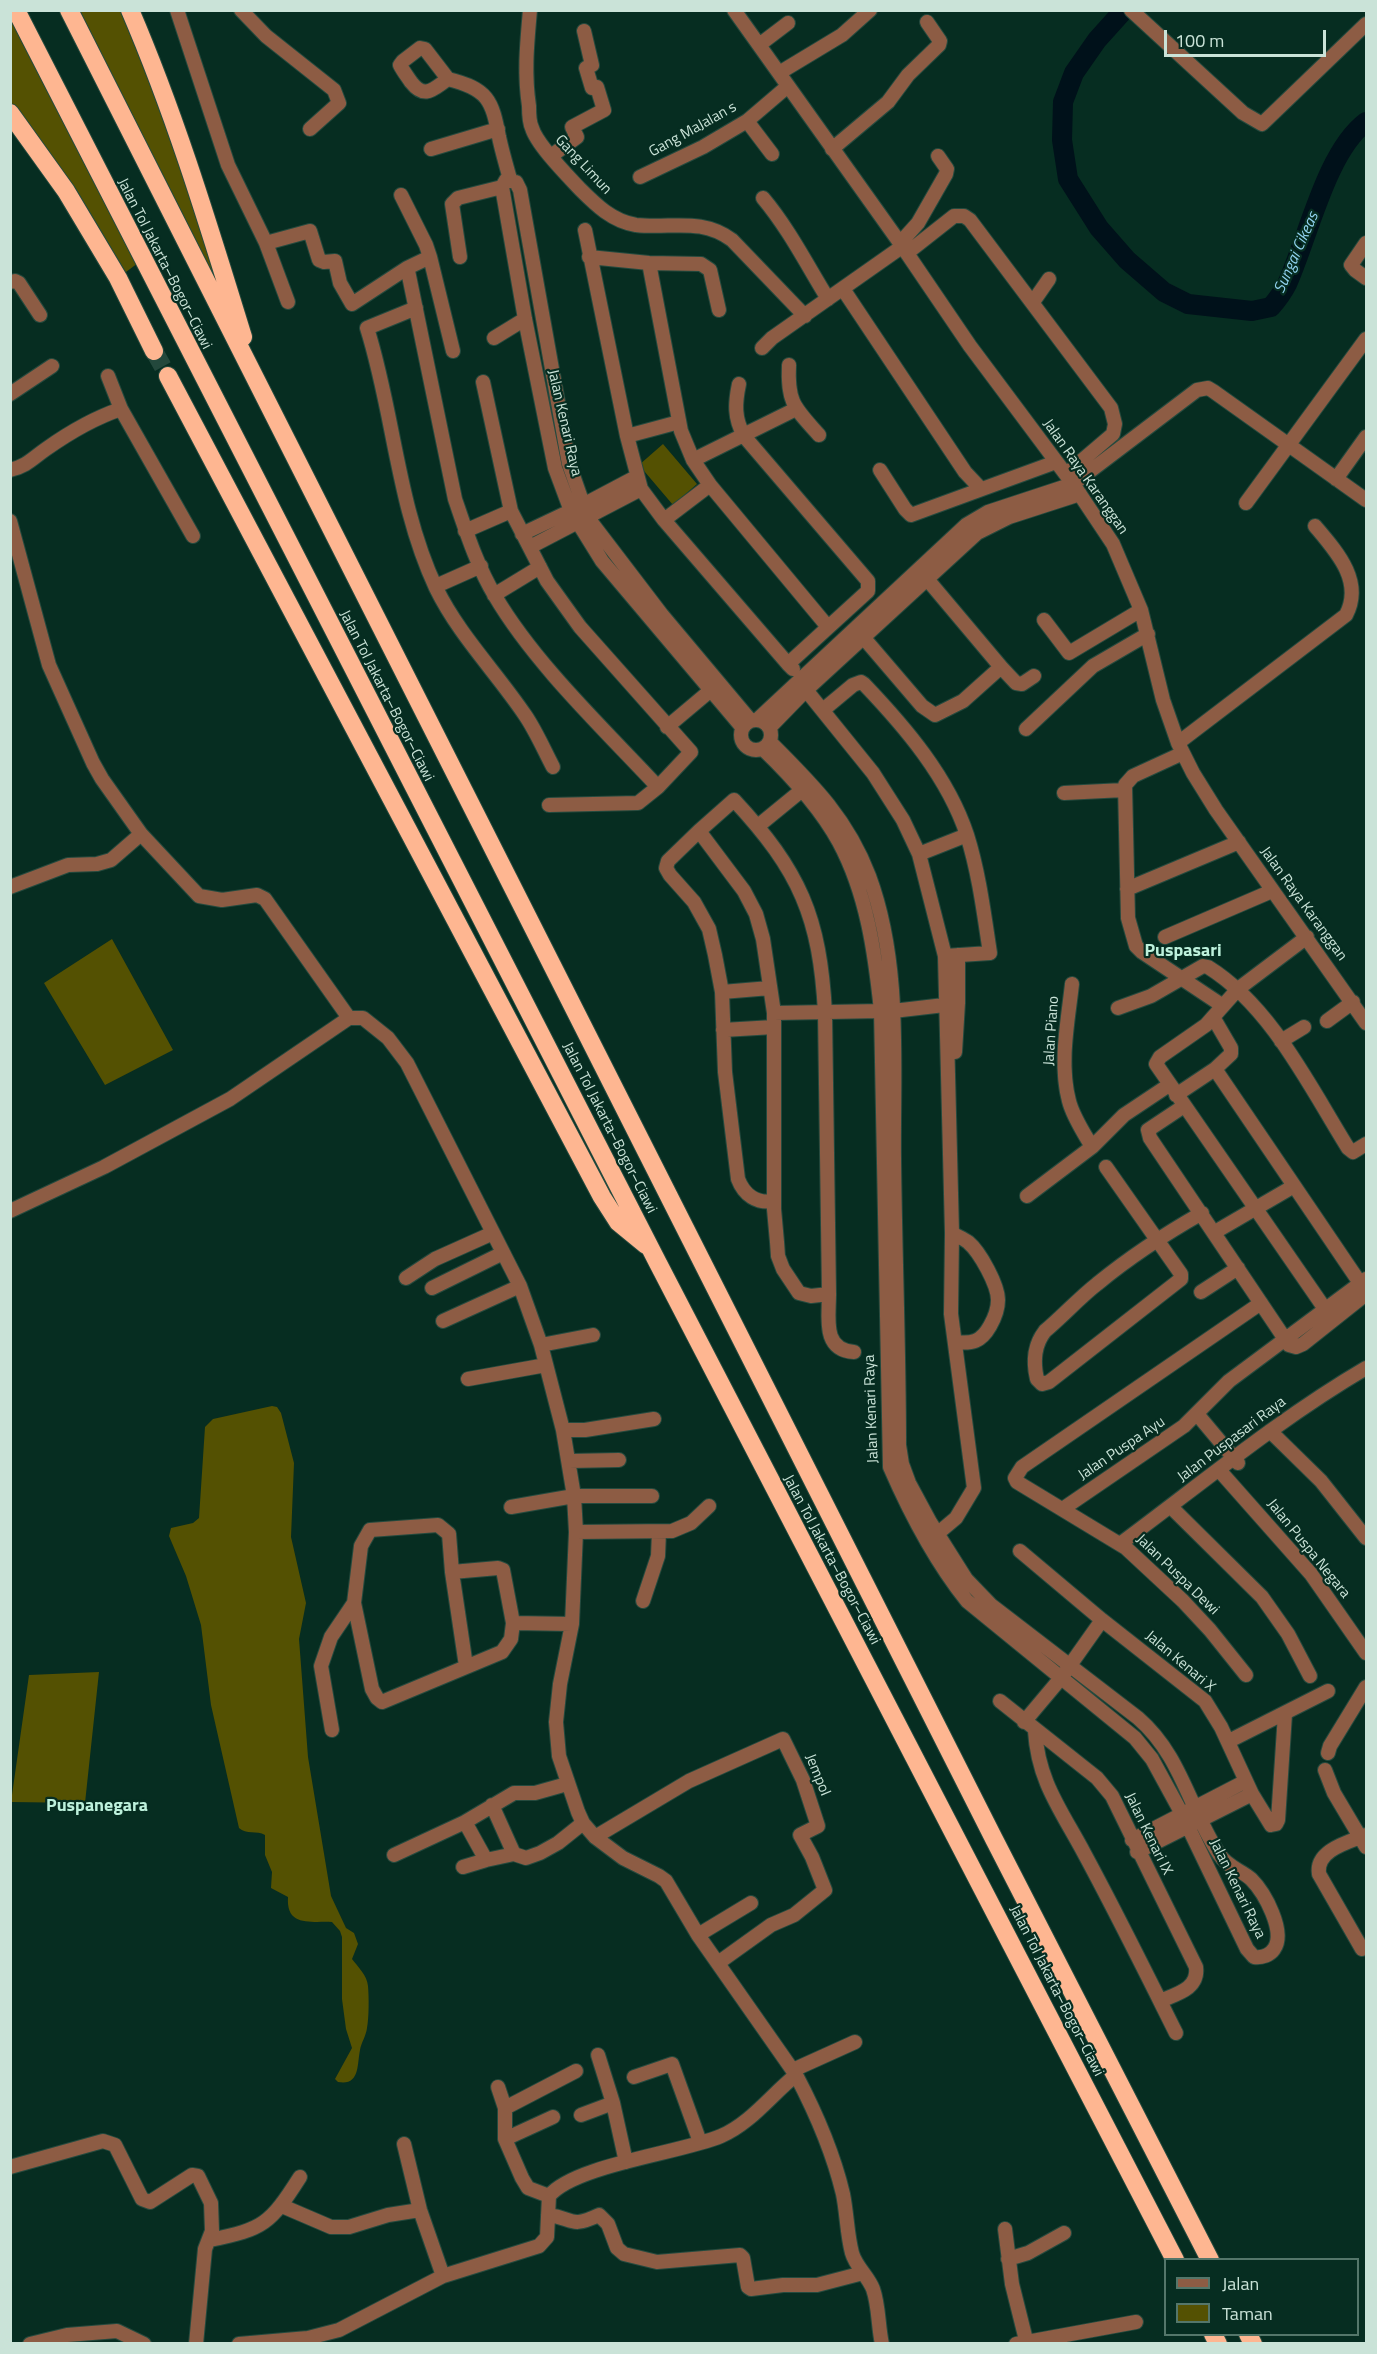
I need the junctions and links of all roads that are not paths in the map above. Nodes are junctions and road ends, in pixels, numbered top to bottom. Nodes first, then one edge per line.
1 (16, 10) edge
2 (69, 10) edge
3 (130, 10) edge
4 (241, 10) edge
5 (530, 10) edge
6 (734, 10) edge
7 (870, 10) edge
8 (1131, 10) edge
9 (178, 11) edge
10 (927, 22) dead end
11 (788, 23) dead end
12 (1366, 24) edge
13 (584, 31) dead end
14 (759, 45) junction
15 (779, 73) junction
16 (448, 79) dead end
17 (788, 86) junction
18 (10, 113) edge
19 (747, 120) junction
20 (310, 129) dead end
21 (498, 129) junction
22 (431, 149) dead end
23 (832, 149) junction
24 (772, 154) dead end
25 (551, 156) junction
26 (938, 156) dead end
27 (640, 177) dead end
28 (506, 183) junction
29 (401, 195) dead end
30 (763, 198) dead end
31 (585, 230) dead end
32 (266, 243) junction
33 (1366, 243) edge
34 (904, 248) junction
35 (430, 257) junction
36 (460, 257) dead end
37 (589, 257) junction
38 (649, 263) junction
39 (408, 271) dead end
40 (1366, 278) edge
41 (1049, 279) dead end
42 (10, 282) edge
43 (843, 289) junction
44 (828, 299) junction
45 (288, 302) dead end
46 (1033, 302) junction
47 (416, 308) junction
48 (719, 310) dead end
49 (40, 315) dead end
50 (805, 316) junction
51 (525, 319) junction
52 (494, 338) dead end
53 (1366, 339) edge
54 (762, 348) dead end
55 (154, 351) tunnel mouth
56 (453, 351) dead end
57 (52, 366) dead end
58 (789, 366) dead end
59 (108, 376) dead end
60 (168, 376) tunnel mouth
61 (483, 382) dead end
62 (258, 384) junction
63 (738, 384) dead end
64 (10, 394) edge
65 (121, 409) junction
66 (796, 409) junction
67 (679, 422) junction
68 (819, 435) dead end
69 (627, 436) junction
70 (744, 436) junction
71 (1366, 437) edge
72 (1288, 445) junction
73 (693, 460) junction
74 (1056, 462) junction
75 (10, 470) edge
76 (880, 470) dead end
77 (1336, 479) junction
78 (639, 483) junction
79 (1073, 484) junction
80 (710, 485) junction
81 (981, 489) junction
82 (1366, 500) edge
83 (1246, 503) dead end
84 (511, 512) junction
85 (580, 515) junction
86 (664, 520) junction
87 (10, 521) edge
88 (1315, 526) dead end
89 (465, 531) junction
90 (522, 534) junction
91 (193, 536) dead end
92 (530, 547) junction
93 (481, 566) junction
94 (540, 567) junction
95 (927, 579) junction
96 (436, 586) junction
97 (494, 595) junction
98 (1141, 610) junction
99 (1044, 620) dead end
100 (828, 627) junction
101 (1149, 634) junction
102 (863, 637) junction
103 (788, 664) junction
104 (1002, 667) junction
105 (1034, 676) dead end
106 (804, 684) junction
107 (711, 690) junction
108 (823, 710) junction
109 (755, 724) junction
110 (667, 727) junction
111 (1026, 729) dead end
112 (766, 746) junction
113 (1181, 748) junction
114 (553, 767) dead end
115 (658, 787) junction
116 (802, 790) junction
117 (1124, 790) junction
118 (1064, 793) dead end
119 (549, 805) dead end
120 (758, 826) junction
121 (699, 831) junction
122 (141, 834) junction
123 (967, 835) junction
124 (1239, 842) junction
125 (919, 854) junction
126 (10, 887) edge
127 (1127, 889) junction
128 (1272, 891) junction
129 (1165, 937) dead end
130 (1307, 937) junction
131 (952, 955) junction
132 (1181, 980) junction
133 (1072, 984) dead end
134 (770, 988) junction
135 (1239, 990) junction
136 (722, 993) junction
137 (1353, 1002) junction
138 (952, 1004) junction
139 (1223, 1006) junction
140 (1118, 1008) dead end
141 (887, 1011) junction
142 (825, 1013) junction
143 (1214, 1017) junction
144 (350, 1018) junction
145 (774, 1020) junction
146 (1327, 1021) dead end
147 (1366, 1023) edge
148 (1304, 1027) dead end
149 (723, 1030) junction
150 (1281, 1041) junction
151 (1215, 1069) junction
152 (1177, 1095) junction
153 (1366, 1144) edge
154 (1092, 1147) junction
155 (1106, 1167) dead end
156 (1294, 1186) junction
157 (1027, 1196) dead end
158 (774, 1201) junction
159 (1255, 1209) junction
160 (10, 1211) edge
161 (1202, 1213) junction
162 (1215, 1232) junction
163 (493, 1233) junction
164 (952, 1233) junction
165 (1157, 1238) junction
166 (650, 1248) junction
167 (503, 1252) junction
168 (1238, 1268) junction
169 (406, 1278) dead end
170 (1364, 1285) edge
171 (520, 1286) junction
172 (432, 1288) dead end
173 (1201, 1292) dead end
174 (829, 1294) junction
175 (1262, 1302) junction
176 (1325, 1309) junction
177 (443, 1321) dead end
178 (593, 1335) dead end
179 (1285, 1339) junction
180 (955, 1342) junction
181 (541, 1345) junction
182 (854, 1352) dead end
183 (546, 1365) junction
184 (1366, 1368) edge
185 (1366, 1377) edge
186 (468, 1379) dead end
187 (1197, 1414) junction
188 (654, 1419) dead end
189 (563, 1430) junction
190 (1273, 1434) junction
191 (619, 1460) dead end
192 (569, 1461) junction
193 (1228, 1467) junction
194 (574, 1496) junction
195 (652, 1496) dead end
196 (709, 1506) dead end
197 (511, 1507) dead end
198 (1064, 1508) junction
199 (1173, 1509) junction
200 (925, 1524) junction
201 (576, 1532) junction
202 (659, 1532) junction
203 (937, 1534) junction
204 (1366, 1538) edge
205 (1123, 1546) junction
206 (1020, 1551) dead end
207 (452, 1572) junction
208 (1313, 1572) junction
209 (643, 1601) dead end
210 (354, 1603) junction
211 (1102, 1620) junction
212 (513, 1623) junction
213 (572, 1624) junction
214 (1366, 1637) edge
215 (1366, 1653) edge
216 (1071, 1665) junction
217 (466, 1666) junction
218 (1246, 1675) dead end
219 (1310, 1676) dead end
220 (1061, 1678) junction
221 (1366, 1687) edge
222 (1328, 1691) dead end
223 (1000, 1701) dead end
224 (1285, 1714) junction
225 (1030, 1726) junction
226 (332, 1730) dead end
227 (1229, 1741) junction
228 (1328, 1754) dead end
229 (1325, 1770) dead end
230 (567, 1784) junction
231 (1249, 1787) junction
232 (492, 1805) junction
233 (1195, 1807) junction
234 (1186, 1820) junction
235 (1202, 1820) junction
236 (465, 1822) junction
237 (583, 1823) junction
238 (595, 1837) junction
239 (1364, 1840) edge
240 (1135, 1846) junction
241 (514, 1854) junction
242 (394, 1855) dead end
243 (486, 1860) junction
244 (463, 1867) dead end
245 (751, 1903) dead end
246 (698, 1935) junction
247 (1362, 1949) dead end
248 (718, 1963) junction
249 (1160, 2001) junction
250 (1176, 2034) dead end
251 (855, 2042) dead end
252 (598, 2055) dead end
253 (576, 2071) dead end
254 (795, 2072) junction
255 (634, 2077) dead end
256 (498, 2087) dead end
257 (613, 2103) junction
258 (505, 2108) junction
259 (581, 2115) dead end
260 (553, 2116) dead end
261 (505, 2139) junction
262 (700, 2142) junction
263 (404, 2145) dead end
264 (626, 2162) junction
265 (10, 2167) edge
266 (300, 2177) dead end
267 (549, 2196) junction
268 (282, 2206) junction
269 (420, 2210) junction
270 (548, 2215) junction
271 (1005, 2229) dead end
272 (1064, 2233) dead end
273 (210, 2240) junction
274 (1174, 2258) edge
275 (1209, 2258) edge
276 (1008, 2259) junction
277 (863, 2273) junction
278 (443, 2276) junction
279 (1136, 2322) dead end
280 (1023, 2342) edge
281 (30, 2343) edge
282 (144, 2343) edge
283 (196, 2343) edge
284 (239, 2343) edge
285 (882, 2343) edge

1 - 166 highway, Jalan Tol Jakarta–Bogor–Ciawi
2 - 62 highway, Jalan Tol Jakarta–Bogor–Ciawi
3 - 62 highway
4 - 20 street
5 - 25 street, Gang Limun
6 - 14 street, Jalan Raya Karanggan
7 - 15 street
8 - 12 street
9 - 32 street
10 - 23 street
11 - 14 street
13 - 25 street
14 - 15 street, Jalan Raya Karanggan
15 - 17 street, Jalan Raya Karanggan
16 - 21 street, Jalan Kenari Raya
17 - 19 street, Gang MaJalan s
17 - 23 street, Jalan Raya Karanggan
18 - 55 highway
19 - 24 street
19 - 27 street, Gang MaJalan s
21 - 22 street
21 - 28 street, Jalan Kenari Raya
23 - 34 street, Jalan Raya Karanggan
25 - 50 street, Gang Limun
26 - 34 street
28 - 36 street
28 - 51 street, Jalan Kenari Raya
28 - 85 street, Jalan Kenari Raya
29 - 35 street
30 - 44 street
31 - 37 street
32 - 35 street
32 - 45 street
33 - 40 street
34 - 43 street
34 - 46 street
34 - 74 street, Jalan Raya Karanggan
35 - 56 street
37 - 38 street
37 - 69 street
38 - 48 street
38 - 67 street
39 - 47 street
41 - 46 street
42 - 49 street
43 - 44 street
43 - 81 street
44 - 50 street
46 - 79 street
47 - 89 street
47 - 96 street
50 - 54 street
51 - 52 street
51 - 85 street, Jalan Kenari Raya
53 - 72 street
57 - 64 street
58 - 66 street
59 - 65 street
60 - 166 highway
61 - 84 street
62 - 275 highway, Jalan Tol Jakarta–Bogor–Ciawi
63 - 70 street
65 - 75 street
65 - 91 street
66 - 68 street
66 - 70 street
67 - 69 street
67 - 73 street
69 - 78 street
70 - 73 street
70 - 100 street
71 - 77 street
72 - 77 street
72 - 79 street
72 - 83 street
73 - 80 street
74 - 79 street, Jalan Raya Karanggan
74 - 81 street
76 - 81 street
77 - 82 street
78 - 85 street
78 - 86 street
79 - 95 street
79 - 98 street, Jalan Raya Karanggan
79 - 106 street
80 - 86 street
80 - 100 street
84 - 89 street
84 - 90 street
85 - 90 street
85 - 92 street
85 - 107 street, Jalan Kenari Raya
85 - 109 street, Jalan Kenari Raya
86 - 103 street
87 - 122 street
88 - 113 street
89 - 93 street
90 - 92 street
92 - 94 street
93 - 96 street
93 - 97 street
94 - 97 street
94 - 110 street
95 - 102 street
95 - 104 street
96 - 114 street
97 - 115 street
98 - 99 street
98 - 101 street, Jalan Raya Karanggan
100 - 103 street
101 - 111 street
101 - 113 street, Jalan Raya Karanggan
102 - 104 street
102 - 106 street
103 - 106 street
104 - 105 street
106 - 108 street
106 - 109 street
107 - 109 street, Jalan Kenari Raya
107 - 110 street
108 - 123 street
108 - 125 street
109 - 112 street
109 - 112 street
110 - 115 street
112 - 116 street, Jalan Kenari Raya
112 - 141 street, Jalan Kenari Raya
113 - 117 street
113 - 124 street, Jalan Raya Karanggan
115 - 119 street
116 - 120 street
116 - 141 street, Jalan Kenari Raya
117 - 118 street
117 - 127 street
120 - 121 street
120 - 142 street
121 - 134 street
121 - 136 street
122 - 126 street
122 - 144 street
123 - 125 street
123 - 131 street
124 - 127 street
124 - 128 street, Jalan Raya Karanggan
125 - 131 street
127 - 132 street
128 - 129 street
128 - 130 street, Jalan Raya Karanggan
130 - 135 street
130 - 137 street, Jalan Raya Karanggan
131 - 138 street
132 - 135 street
132 - 139 street
132 - 140 street
133 - 154 street, Jalan Piano
134 - 136 street
134 - 145 street
135 - 139 street
135 - 150 street
136 - 149 street
137 - 146 street
137 - 147 street, Jalan Raya Karanggan
138 - 141 street
138 - 164 street
139 - 143 street
141 - 142 street
141 - 200 street, Jalan Kenari Raya
142 - 145 street
142 - 174 street
143 - 151 street
143 - 152 street
144 - 160 street
144 - 163 street
145 - 149 street
145 - 158 street
148 - 150 street
149 - 158 street
150 - 153 street
151 - 152 street
151 - 156 street
152 - 154 street
152 - 159 street
152 - 161 street
154 - 157 street
155 - 165 street
156 - 159 street
156 - 170 street
158 - 174 street
159 - 162 street
159 - 176 street
161 - 162 street
161 - 165 street
162 - 168 street
163 - 167 street
163 - 169 street
164 - 180 street
164 - 180 street
165 - 165 street
166 - 274 highway, Jalan Tol Jakarta–Bogor–Ciawi
167 - 171 street
167 - 172 street
168 - 173 street
168 - 175 street
170 - 176 street, Jalan Puspa Ayu
170 - 179 street
171 - 177 street
171 - 181 street
174 - 182 street
175 - 179 street
175 - 198 street, Jalan Puspa Dewi
176 - 179 street, Jalan Puspa Ayu
178 - 181 street
179 - 187 street, Jalan Puspa Ayu
180 - 203 street
181 - 183 street
183 - 186 street
183 - 189 street
184 - 190 street, Jalan Puspasari Raya
185 - 190 street, Jalan Puspasari Raya
187 - 193 street
187 - 198 street, Jalan Puspa Ayu
188 - 189 street
189 - 192 street
190 - 193 street, Jalan Puspasari Raya
190 - 204 street
191 - 192 street
192 - 194 street
193 - 199 street, Jalan Puspasari Raya
193 - 208 street, Jalan Puspa Negara
194 - 195 street
194 - 197 street
194 - 201 street
196 - 202 street
198 - 205 street, Jalan Puspa Dewi
199 - 205 street, Jalan Puspasari Raya
199 - 219 street
200 - 203 street, Jalan Kenari Raya
200 - 220 street, Jalan Kenari Raya
201 - 202 street
201 - 213 street
202 - 209 street
203 - 216 street, Jalan Kenari Raya
205 - 218 street, Jalan Puspa Dewi
206 - 211 street, Jalan Kenari X
207 - 210 street
207 - 212 street
207 - 217 street
208 - 214 street, Jalan Puspa Negara
208 - 215 street, Jalan Puspa Negara
210 - 217 street
210 - 226 street
211 - 216 street
211 - 227 street, Jalan Kenari X
212 - 213 street
212 - 217 street
213 - 230 street
216 - 220 street
216 - 233 street, Jalan Kenari Raya
220 - 225 street
220 - 234 street, Jalan Kenari Raya
221 - 228 street
222 - 224 street
223 - 225 street, Jalan Kenari IX
224 - 227 street
224 - 231 street, Jalan Kenari X
225 - 240 street, Jalan Kenari IX
225 - 249 street
227 - 231 street, Jalan Kenari X
229 - 239 street
230 - 232 street
230 - 237 street
231 - 233 street
231 - 235 street
232 - 236 street
232 - 241 street
233 - 234 street
233 - 235 street, Jalan Kenari Raya
234 - 235 street
234 - 235 street, Jalan Kenari Raya
234 - 240 street
236 - 242 street
236 - 243 street
237 - 238 street
237 - 241 street
238 - 246 street
238 - 248 street, Jempol
239 - 247 street
240 - 249 street, Jalan Kenari IX
241 - 243 street
243 - 244 street
245 - 246 street
246 - 248 street
248 - 254 street
249 - 250 street
251 - 254 street
252 - 257 street
253 - 258 street
254 - 262 street
254 - 277 street
255 - 262 street
256 - 258 street
257 - 259 street
257 - 264 street
258 - 261 street
260 - 261 street
261 - 267 street
262 - 264 street
263 - 269 street
264 - 267 street
265 - 273 street
266 - 268 street
267 - 270 street
268 - 269 street
268 - 273 street
269 - 278 street
270 - 277 street
270 - 278 street
271 - 276 street
272 - 276 street
273 - 283 street
276 - 280 street
277 - 285 street
278 - 284 street
279 - 280 street
281 - 282 street

